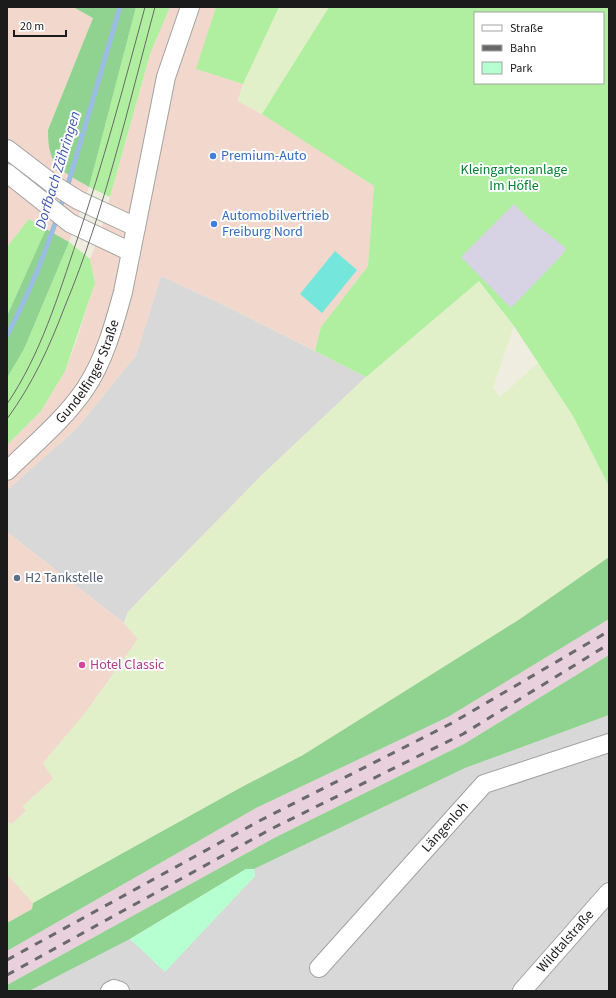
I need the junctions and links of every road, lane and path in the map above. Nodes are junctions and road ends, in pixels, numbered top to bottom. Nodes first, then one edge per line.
1 (190, 7) edge
2 (7, 149) edge
3 (7, 173) edge
4 (136, 227) junction
5 (131, 252) junction
6 (7, 471) edge
7 (609, 743) edge
8 (609, 892) edge
9 (319, 968) dead end
10 (110, 991) edge
11 (120, 991) edge
12 (522, 991) edge

1 - 4 street, Gundelfinger Straße
2 - 4 street
3 - 5 street
4 - 5 street, Gundelfinger Straße
5 - 6 street, Gundelfinger Straße
7 - 9 street, Längenloh
8 - 12 street, Wildtalstraße
10 - 11 street

